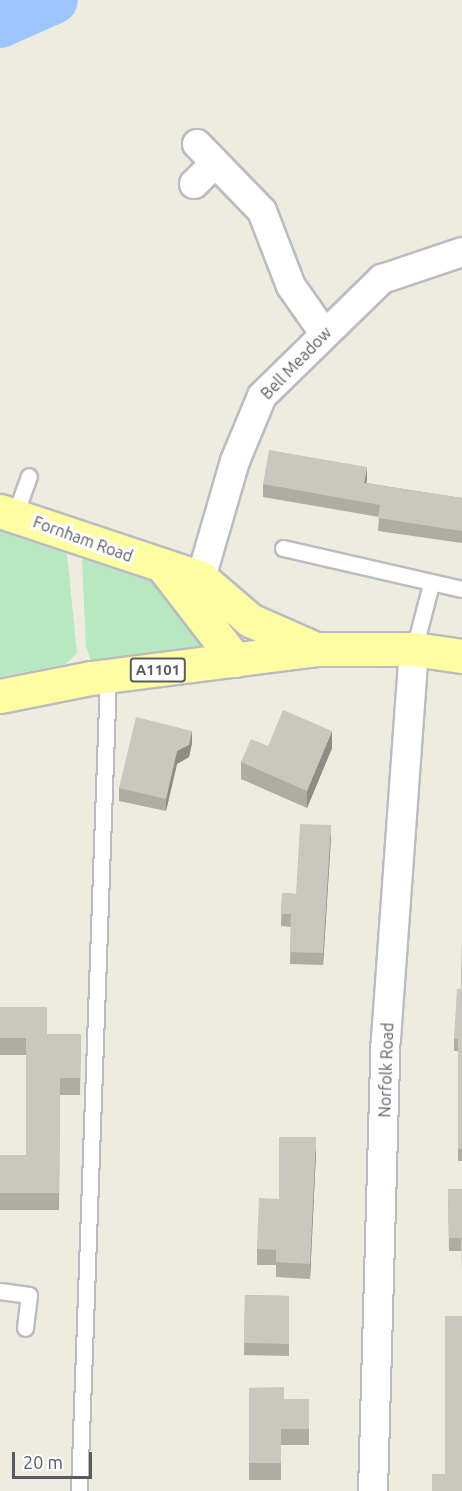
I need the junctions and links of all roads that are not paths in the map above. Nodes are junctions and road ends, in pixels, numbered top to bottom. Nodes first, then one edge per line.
1 (194, 184) dead end
2 (462, 252) edge
3 (324, 333) junction
4 (29, 476) dead end
5 (8, 513) edge
6 (283, 548) dead end
7 (165, 569) junction
8 (201, 578) junction
9 (431, 584) junction
10 (462, 589) edge
11 (316, 649) junction
12 (414, 649) junction
13 (462, 656) edge
14 (235, 660) junction
15 (108, 676) junction
16 (0, 696) edge
17 (0, 1291) edge
18 (25, 1328) dead end
19 (79, 1491) edge
20 (373, 1491) edge

1 - 3 street
2 - 3 street, Bell Meadow
3 - 8 street, Bell Meadow
4 - 5 lane
5 - 7 main road, Fornham Road / A1101
6 - 9 lane
7 - 8 main road, Fornham Road / A1101
7 - 14 main road
8 - 11 main road, Fornham Road / A1101
9 - 10 lane
9 - 12 lane
11 - 12 main road, Fornham Road / A1101
11 - 14 main road, Fornham Road / A1101
12 - 13 main road, Fornham Road / A1101
12 - 20 street, Norfolk Road
14 - 15 main road, Fornham Road / A1101
15 - 16 main road, Fornham Road / A1101
15 - 19 lane
17 - 18 lane

